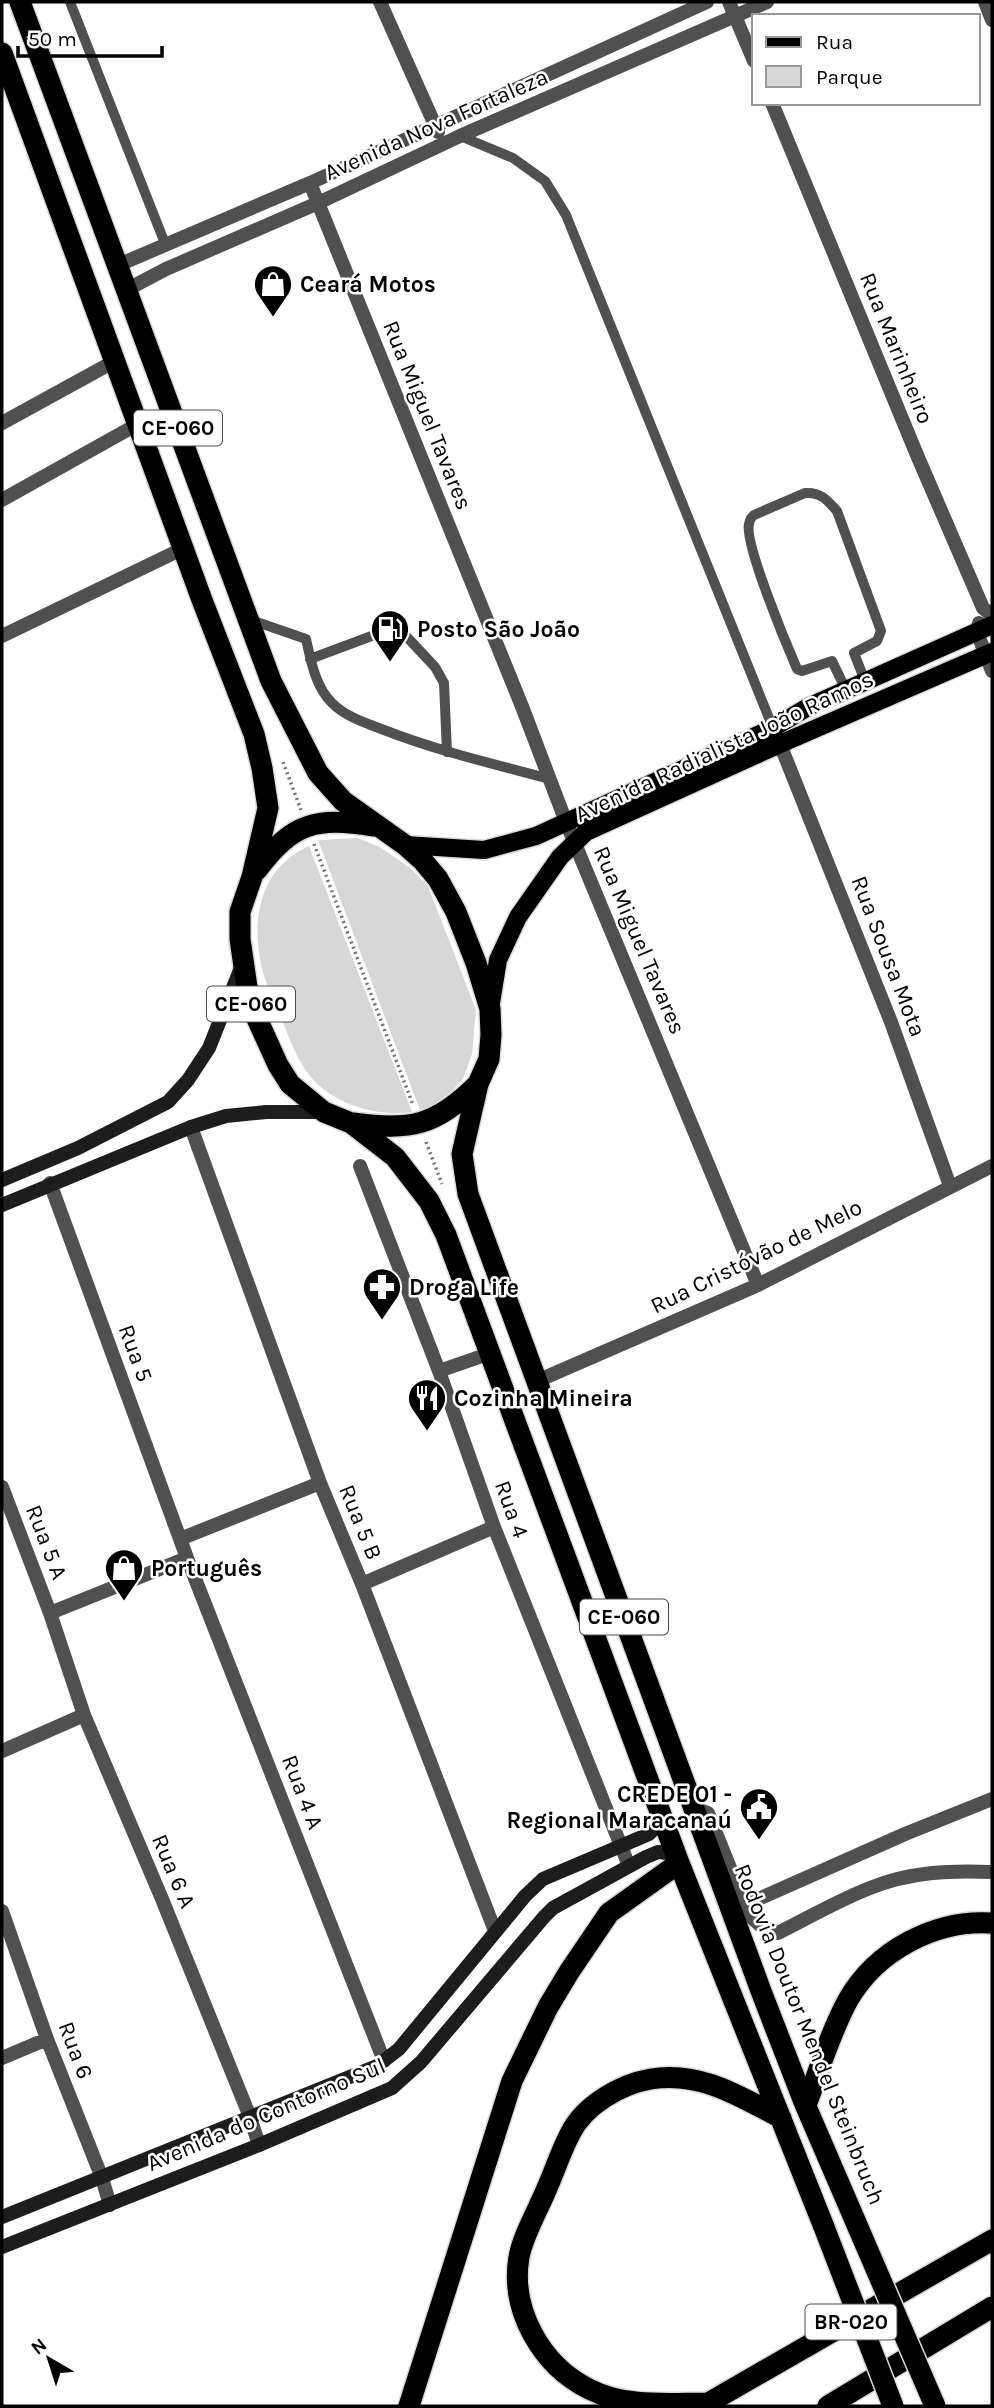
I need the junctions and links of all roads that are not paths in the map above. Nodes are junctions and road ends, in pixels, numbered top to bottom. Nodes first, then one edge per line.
1 (20, 2) edge
2 (70, 2) edge
3 (380, 2) edge
4 (707, 2) edge
5 (729, 2) edge
6 (767, 2) edge
7 (985, 2) edge
8 (736, 16) junction
9 (992, 20) edge
10 (2, 53) edge
11 (752, 56) edge
12 (773, 105) edge
13 (435, 124) junction
14 (460, 136) junction
15 (443, 144) junction
16 (310, 183) junction
17 (318, 203) junction
18 (166, 246) junction
19 (116, 266) junction
20 (126, 290) junction
21 (115, 361) junction
22 (2, 423) edge
23 (138, 424) junction
24 (2, 500) edge
25 (184, 548) junction
26 (987, 612) edge
27 (248, 619) junction
28 (984, 628) edge
29 (2, 636) edge
30 (310, 659) junction
31 (990, 659) edge
32 (865, 681) junction
33 (846, 690) junction
34 (776, 736) junction
35 (447, 752) junction
36 (550, 779) junction
37 (566, 822) junction
38 (380, 827) junction
39 (575, 842) junction
40 (405, 845) junction
41 (252, 877) junction
42 (244, 961) junction
43 (490, 1009) junction
44 (478, 1084) junction
45 (324, 1112) junction
46 (351, 1123) junction
47 (191, 1127) junction
48 (360, 1166) dead end
49 (992, 1166) edge
50 (2, 1180) edge
51 (50, 1183) junction
52 (950, 1186) junction
53 (2, 1205) edge
54 (758, 1285) junction
55 (488, 1354) junction
56 (439, 1371) junction
57 (537, 1381) junction
58 (320, 1483) junction
59 (2, 1487) edge
60 (494, 1527) junction
61 (180, 1539) junction
62 (187, 1558) junction
63 (362, 1584) junction
64 (50, 1613) junction
65 (84, 1715) junction
66 (2, 1751) edge
67 (992, 1799) edge
68 (694, 1808) junction
69 (662, 1814) junction
70 (620, 1847) junction
71 (678, 1858) junction
72 (629, 1866) junction
73 (992, 1872) edge
74 (747, 1910) junction
75 (2, 1912) edge
76 (992, 1923) edge
77 (495, 1931) junction
78 (47, 2039) junction
79 (2, 2057) edge
80 (384, 2061) junction
81 (806, 2105) junction
82 (250, 2117) junction
83 (781, 2118) junction
84 (259, 2145) junction
85 (102, 2178) junction
86 (110, 2205) junction
87 (2, 2217) edge
88 (992, 2241) edge
89 (2, 2247) edge
90 (992, 2307) edge
91 (992, 2315) edge
92 (970, 2320) junction
93 (706, 2405) edge
94 (409, 2406) edge
95 (828, 2406) edge
96 (893, 2406) edge
97 (935, 2406) edge

1 - 19 highway, CE-060
2 - 18 lane
3 - 13 street
4 - 13 street, Avenida Nova Fortaleza
5 - 8 street
6 - 8 street, Avenida Nova Fortaleza
7 - 9 street
8 - 11 street
8 - 14 street, Avenida Nova Fortaleza
10 - 21 highway, CE-060
12 - 26 street, Rua Marinheiro
13 - 15 street
13 - 16 street, Avenida Nova Fortaleza
14 - 15 street, Avenida Nova Fortaleza
14 - 34 lane
15 - 17 street, Avenida Nova Fortaleza
16 - 17 street, Rua Miguel Tavares
16 - 18 street, Avenida Nova Fortaleza
17 - 20 street, Avenida Nova Fortaleza
17 - 36 street, Rua Miguel Tavares
18 - 19 street, Avenida Nova Fortaleza
19 - 20 highway, CE-060
20 - 27 highway, CE-060
21 - 22 street
21 - 23 highway, CE-060
23 - 24 street
23 - 25 highway, CE-060
25 - 29 street
25 - 41 highway, CE-060
26 - 28 street, Rua Marinheiro
27 - 30 lane
27 - 38 highway, CE-060
28 - 31 street
28 - 32 main road, Avenida Radialista João Ramos
30 - 35 lane
30 - 35 lane
31 - 34 main road, Avenida Radialista João Ramos
32 - 33 main road, Avenida Radialista João Ramos
32 - 33 lane
33 - 34 main road, Avenida Radialista João Ramos
34 - 37 main road, Avenida Radialista João Ramos
34 - 39 main road, Avenida Radialista João Ramos
34 - 52 street, Rua Sousa Mota
35 - 36 lane
36 - 37 street, Rua Miguel Tavares
37 - 39 street, Rua Miguel Tavares
37 - 40 main road, Avenida Radialista João Ramos
38 - 40 highway, Rodovia Doutor Mendel Steinbruch / CE-060
38 - 41 highway
39 - 43 main road, Avenida Radialista João Ramos
39 - 54 street, Rua Miguel Tavares
40 - 43 highway, Rodovia Doutor Mendel Steinbruch / CE-060
41 - 42 highway, CE-060
42 - 45 highway, CE-060
42 - 50 street
43 - 44 highway, Rodovia Doutor Mendel Steinbruch / CE-060
44 - 46 highway
44 - 57 highway, Rodovia Doutor Mendel Steinbruch / CE-060
45 - 46 highway, CE-060
45 - 47 street
46 - 55 highway, CE-060
47 - 51 street
47 - 58 street, Rua 5 B
48 - 56 street, Rua 4
49 - 52 street, Rua Cristóvão de Melo
51 - 53 street
51 - 61 street, Rua 5
52 - 54 street, Rua Cristóvão de Melo
54 - 57 street, Rua Cristóvão de Melo
55 - 56 street
55 - 69 highway, CE-060
56 - 60 street, Rua 4
57 - 68 highway, Rodovia Doutor Mendel Steinbruch / CE-060
58 - 61 street
58 - 63 street, Rua 5 B
59 - 64 street, Rua 5 A
60 - 63 street
60 - 70 street, Rua 4
61 - 62 street, Rua 4 A
62 - 64 street
62 - 80 street, Rua 4 A
63 - 77 street, Rua 5 B
64 - 65 street, Rua 6 A
65 - 66 street
65 - 82 street, Rua 6 A
67 - 74 street
68 - 74 street
68 - 81 highway, Rodovia Doutor Mendel Steinbruch / CE-060
69 - 70 street, Avenida do Contorno Sul
69 - 71 highway, CE-060
70 - 72 street, Rua 4
70 - 77 street, Avenida do Contorno Sul
71 - 72 street, Avenida do Contorno Sul
71 - 83 highway, CE-060
71 - 94 highway
72 - 84 street, Avenida do Contorno Sul
73 - 74 street
75 - 78 street, Rua 6
76 - 81 highway
77 - 80 street, Avenida do Contorno Sul
78 - 79 street
78 - 85 street, Rua 6
80 - 82 street, Avenida do Contorno Sul
81 - 97 highway, Rodovia Doutor Mendel Steinbruch / CE-060, bridge
82 - 84 street, Rua 6 A
82 - 85 street, Avenida do Contorno Sul
83 - 93 highway
83 - 96 highway, CE-060, bridge
84 - 86 street, Avenida do Contorno Sul
85 - 86 street, Rua 6
85 - 87 street, Avenida do Contorno Sul
86 - 89 street, Avenida do Contorno Sul
88 - 93 highway, BR-020
90 - 92 highway, BR-020
91 - 92 highway
92 - 95 highway, BR-020

